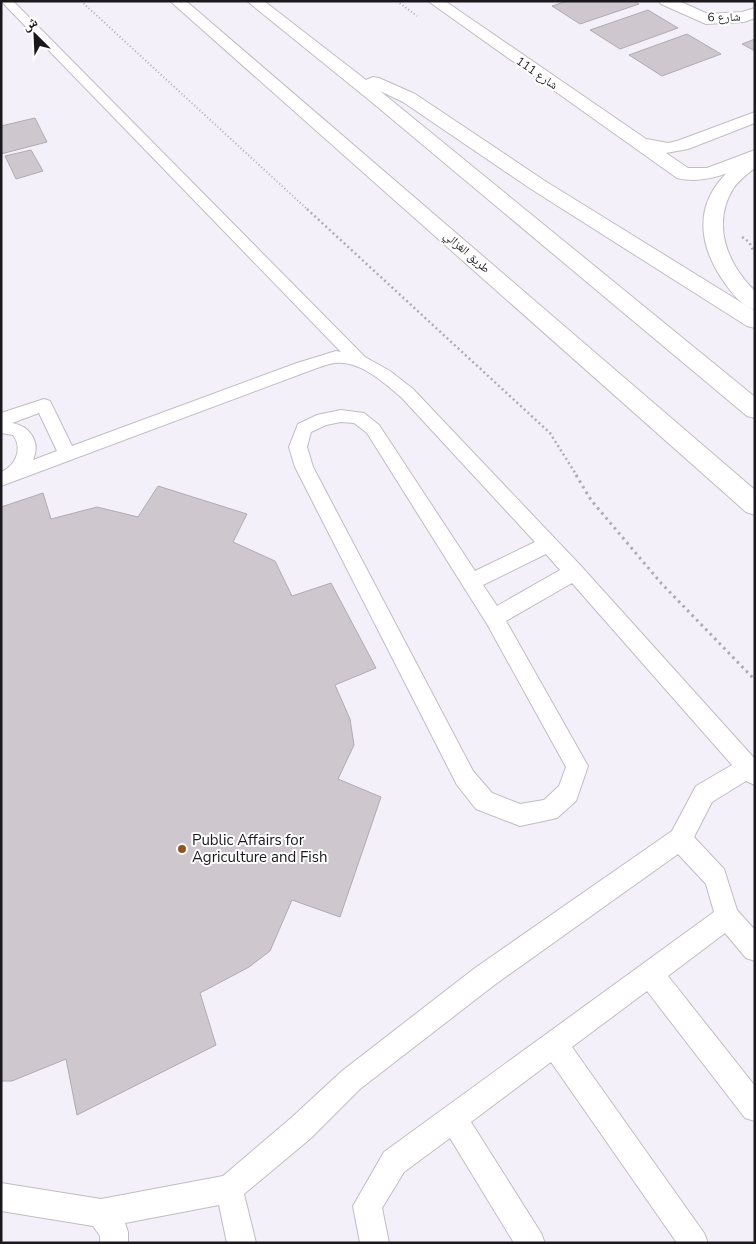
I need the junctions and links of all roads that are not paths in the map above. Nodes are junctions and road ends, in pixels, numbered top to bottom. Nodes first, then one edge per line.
1 (6, 1) edge
2 (158, 1) edge
3 (177, 1) edge
4 (254, 1) edge
5 (435, 1) edge
6 (666, 1) edge
7 (755, 13) edge
8 (240, 58) junction
9 (340, 68) junction
10 (755, 117) edge
11 (640, 144) junction
12 (755, 156) edge
13 (755, 303) edge
14 (755, 321) edge
15 (360, 361) junction
16 (755, 410) edge
17 (1, 420) edge
18 (1, 427) edge
19 (67, 454) junction
20 (8, 476) edge
21 (755, 505) edge
22 (547, 545) junction
23 (574, 572) junction
24 (471, 582) junction
25 (494, 618) junction
26 (751, 772) edge
27 (680, 839) junction
28 (727, 917) junction
29 (755, 948) edge
30 (650, 974) junction
31 (554, 1044) junction
32 (755, 1108) edge
33 (454, 1118) junction
34 (229, 1189) junction
35 (1, 1197) edge
36 (101, 1213) junction
37 (114, 1243) edge
38 (242, 1243) edge
39 (375, 1243) edge
40 (531, 1243) edge
41 (694, 1243) edge

1 - 15 lane
2 - 8 main road
3 - 8 main road, طريق الغزالي
4 - 9 main road
5 - 11 main road, شارع 111
6 - 7 main road, شارع 6
8 - 21 main road, طريق الغزالي
9 - 14 main road
9 - 16 main road
10 - 11 main road
11 - 12 main road, شارع 111
12 - 13 main road
15 - 19 lane
15 - 22 lane
17 - 19 lane
18 - 20 lane
19 - 20 lane
22 - 23 lane
22 - 24 lane
23 - 25 lane
23 - 26 lane
24 - 25 lane
24 - 25 lane
26 - 27 lane
27 - 28 lane
27 - 34 lane
28 - 29 lane
28 - 30 lane
30 - 31 lane
30 - 32 lane
31 - 33 lane
31 - 41 lane
33 - 39 lane
33 - 40 lane
34 - 36 lane
34 - 38 lane
35 - 36 lane
36 - 37 lane

